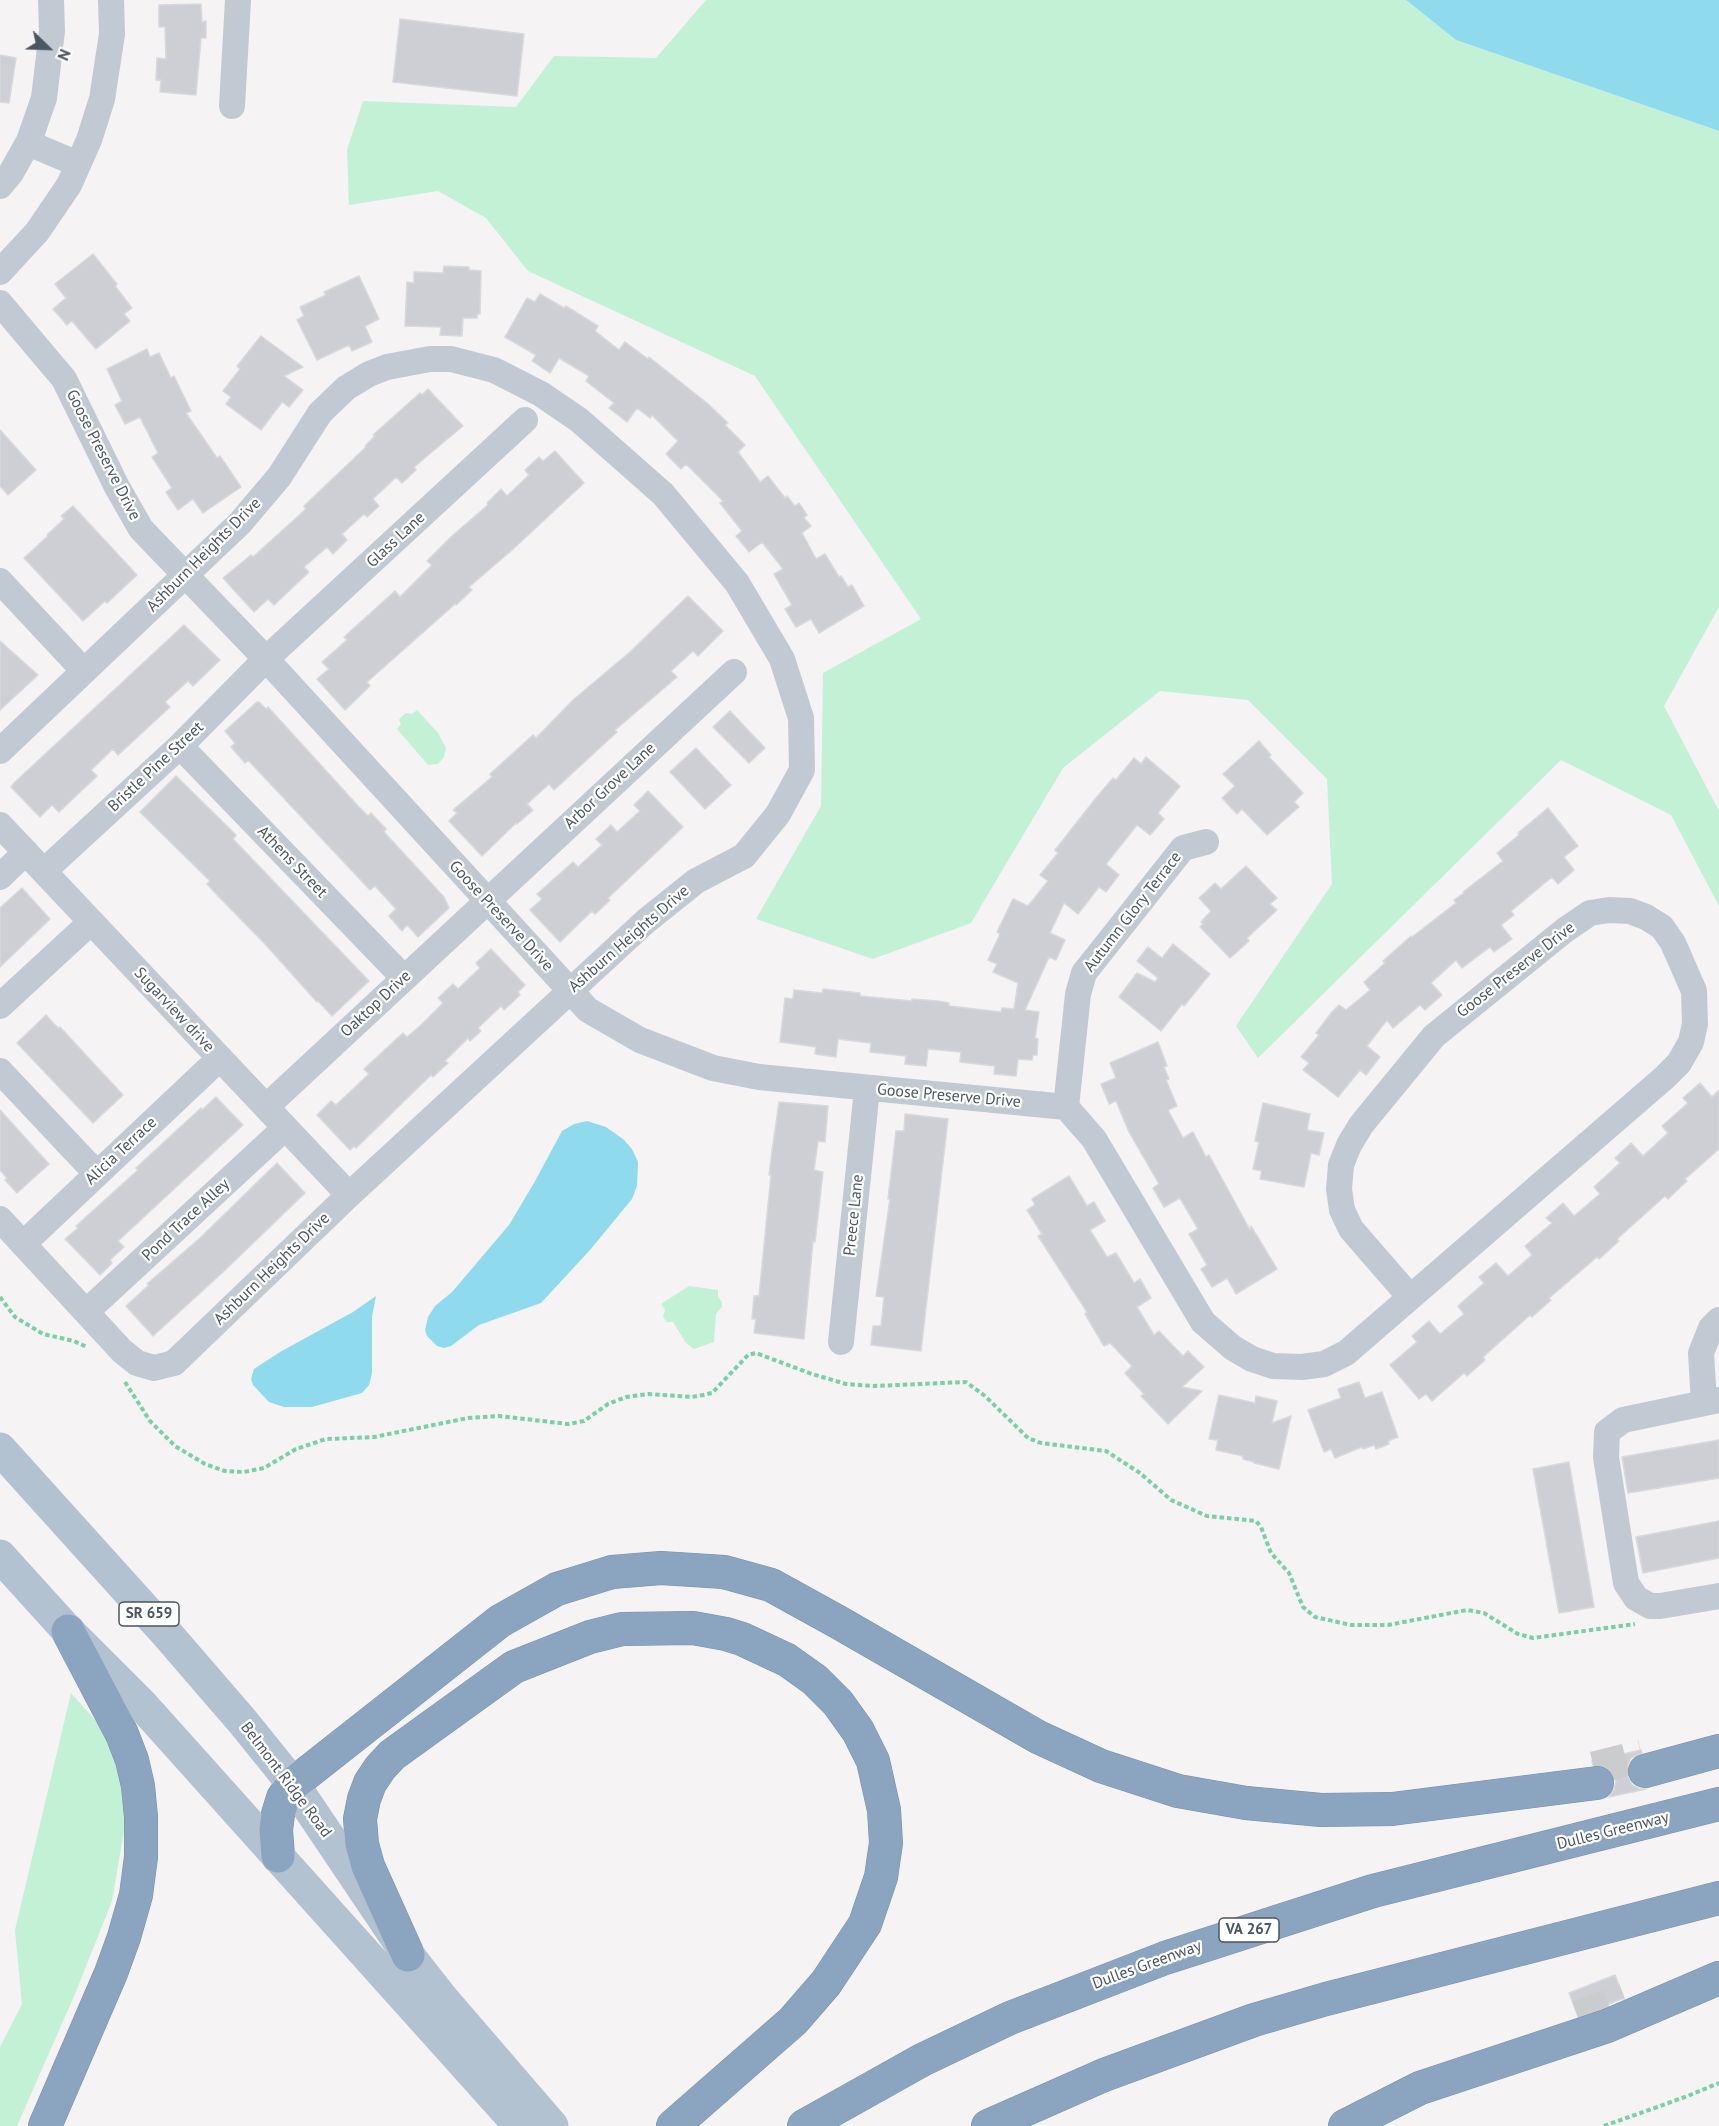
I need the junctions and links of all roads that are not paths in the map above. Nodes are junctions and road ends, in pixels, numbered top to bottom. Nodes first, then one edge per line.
1 (51, 0) edge
2 (111, 0) edge
3 (238, 0) edge
4 (232, 106) dead end
5 (29, 141) junction
6 (78, 164) junction
7 (0, 186) edge
8 (0, 272) edge
9 (0, 303) edge
10 (525, 420) dead end
11 (185, 577) junction
12 (0, 581) edge
13 (266, 659) junction
14 (84, 671) junction
15 (734, 672) dead end
16 (180, 746) junction
17 (0, 751) edge
18 (0, 825) edge
19 (1206, 842) dead end
20 (26, 852) junction
21 (44, 871) junction
22 (0, 877) edge
23 (487, 901) junction
24 (91, 922) junction
25 (404, 978) junction
26 (570, 990) junction
27 (0, 1006) edge
28 (220, 1058) junction
29 (0, 1071) edge
30 (867, 1089) junction
31 (266, 1107) junction
32 (1066, 1107) junction
33 (285, 1128) junction
34 (97, 1174) junction
35 (349, 1195) junction
36 (0, 1219) edge
37 (23, 1244) junction
38 (1410, 1297) junction
39 (86, 1312) junction
40 (1719, 1320) edge
41 (842, 1342) dead end
42 (1711, 1402) edge
43 (0, 1449) edge
44 (0, 1556) edge
45 (1719, 1596) edge
46 (68, 1631) junction
47 (1708, 1754) edge
48 (1644, 1763) tunnel mouth
49 (1596, 1775) tunnel mouth
50 (293, 1784) junction
51 (1719, 1804) edge
52 (278, 1856) junction
53 (1719, 1898) edge
54 (408, 1955) junction
55 (1719, 1978) edge
56 (1625, 2000) tunnel mouth
57 (1665, 2001) junction
58 (1578, 2017) tunnel mouth
59 (1507, 2059) junction
60 (45, 2126) edge
61 (520, 2126) edge
62 (552, 2126) edge
63 (674, 2126) edge
64 (804, 2126) edge
65 (988, 2126) edge
66 (1345, 2126) edge

1 - 5 street
2 - 6 street
3 - 4 street
5 - 6 street
5 - 7 street
6 - 8 street
9 - 11 street, Goose Preserve Drive
10 - 13 street, Glass Lane
11 - 13 street, Goose Preserve Drive
11 - 14 street, Ashburn Heights Drive
11 - 26 street, Ashburn Heights Drive
12 - 14 street
13 - 16 street, Bristle Pine Street
13 - 23 street, Goose Preserve Drive
14 - 17 street, Ashburn Heights Drive
15 - 23 street, Arbor Grove Lane
16 - 21 street, Bristle Pine Street
16 - 25 street, Athens Street
18 - 20 street, Sugarview drive
19 - 32 street, Autumn Glory Terrace
20 - 21 street, Sugarview drive
20 - 22 street
21 - 24 street, Sugarview drive
23 - 25 street, Oaktop Drive
23 - 26 street, Goose Preserve Drive
24 - 27 street
24 - 28 street, Sugarview drive
25 - 31 street, Oaktop Drive
26 - 30 street, Goose Preserve Drive
26 - 35 street, Ashburn Heights Drive
28 - 31 street, Sugarview drive
28 - 34 street, Alicia Terrace
29 - 34 street
30 - 32 street, Goose Preserve Drive
30 - 41 street, Preece Lane
31 - 33 street, Sugarview drive
32 - 38 street, Goose Preserve Drive
33 - 35 street, Sugarview drive
33 - 39 street, Pond Trace Alley
34 - 37 street, Alicia Terrace
35 - 39 street, Ashburn Heights Drive
36 - 37 street, Ashburn Heights Drive
37 - 39 street, Ashburn Heights Drive
38 - 38 street, Goose Preserve Drive
40 - 42 street
42 - 45 street
43 - 50 main road, Belmont Ridge Road / SR 659
44 - 46 main road
46 - 52 main road
46 - 60 highway
47 - 48 highway
49 - 50 highway
50 - 52 highway
50 - 54 main road, Belmont Ridge Road / SR 659
51 - 64 highway, Dulles Greenway / VA 267
52 - 61 main road
53 - 65 highway
54 - 62 main road, Belmont Ridge Road / SR 659
54 - 63 highway
55 - 57 highway
56 - 57 highway
57 - 59 highway
58 - 59 highway
59 - 66 highway

